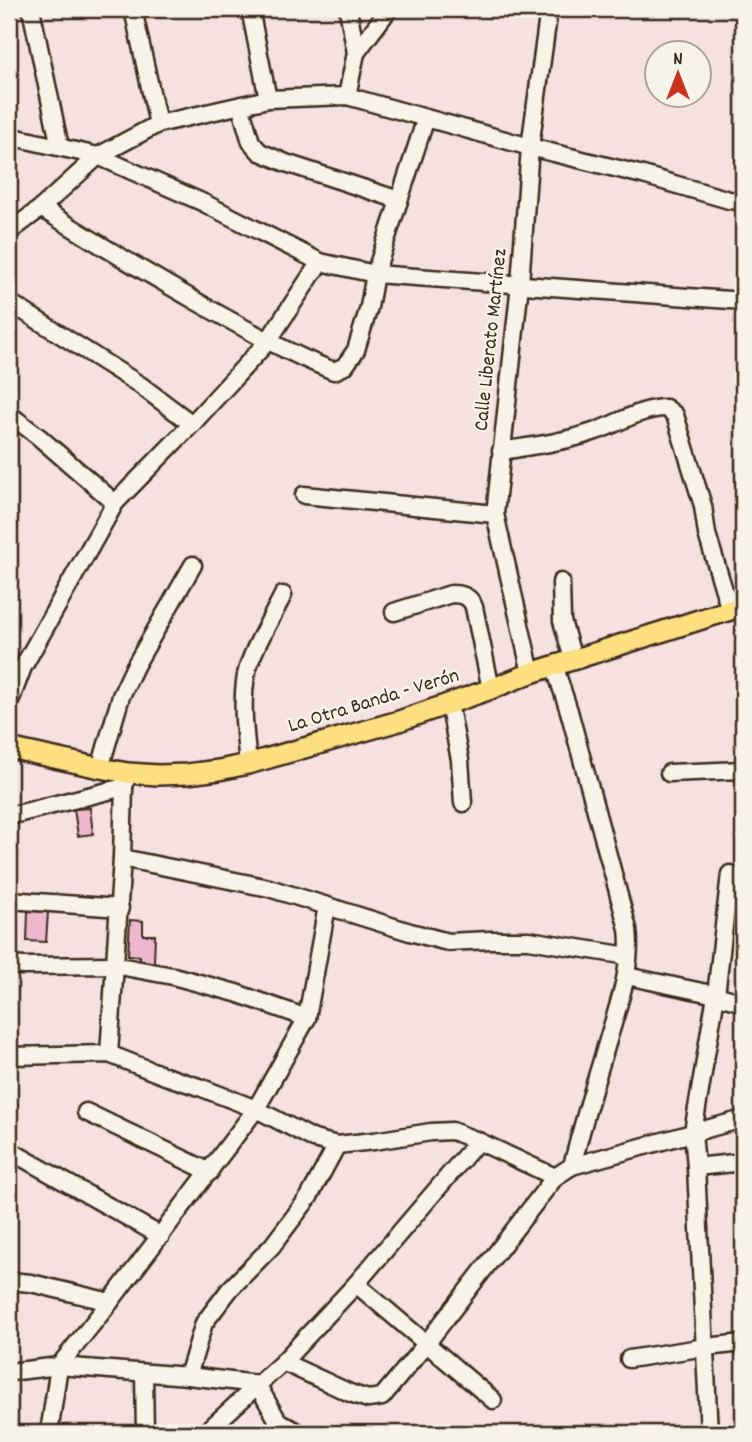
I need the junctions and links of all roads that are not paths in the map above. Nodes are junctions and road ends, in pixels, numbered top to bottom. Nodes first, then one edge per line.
1 (31, 9) edge
2 (134, 9) edge
3 (250, 9) edge
4 (348, 9) edge
5 (389, 9) edge
6 (550, 9) edge
7 (356, 53) junction
8 (347, 96) junction
9 (268, 99) junction
10 (241, 105) junction
11 (426, 118) junction
12 (158, 124) junction
13 (9, 136) edge
14 (60, 147) junction
15 (530, 147) junction
16 (98, 156) junction
17 (399, 200) junction
18 (743, 201) edge
19 (41, 208) junction
20 (9, 232) edge
21 (320, 261) junction
22 (375, 274) junction
23 (520, 284) junction
24 (743, 301) edge
25 (9, 302) edge
26 (268, 341) junction
27 (9, 414) edge
28 (192, 424) junction
29 (501, 451) junction
30 (304, 495) dead end
31 (115, 503) junction
32 (495, 514) junction
33 (192, 565) dead end
34 (561, 582) dead end
35 (283, 595) dead end
36 (736, 608) edge
37 (394, 612) dead end
38 (573, 659) junction
39 (554, 665) junction
40 (531, 673) junction
41 (491, 689) junction
42 (9, 704) edge
43 (449, 704) junction
44 (9, 747) edge
45 (248, 764) junction
46 (100, 768) junction
47 (743, 770) edge
48 (669, 773) dead end
49 (126, 780) junction
50 (463, 803) dead end
51 (9, 816) edge
52 (122, 858) junction
53 (730, 874) dead end
54 (9, 900) edge
55 (327, 906) junction
56 (120, 908) junction
57 (628, 956) junction
58 (9, 965) edge
59 (114, 965) junction
60 (626, 976) junction
61 (716, 995) junction
62 (743, 1003) edge
63 (307, 1018) junction
64 (108, 1054) junction
65 (9, 1056) edge
66 (256, 1110) junction
67 (86, 1112) dead end
68 (743, 1119) edge
69 (693, 1132) junction
70 (478, 1141) junction
71 (338, 1145) junction
72 (14, 1153) dead end
73 (743, 1163) edge
74 (572, 1166) junction
75 (696, 1167) junction
76 (210, 1172) junction
77 (555, 1177) junction
78 (161, 1236) junction
79 (9, 1281) edge
80 (356, 1284) junction
81 (110, 1302) junction
82 (743, 1343) edge
83 (426, 1344) junction
84 (706, 1347) junction
85 (629, 1359) dead end
86 (283, 1362) junction
87 (59, 1366) junction
88 (9, 1373) edge
89 (144, 1373) junction
90 (188, 1376) junction
91 (257, 1384) junction
92 (493, 1401) dead end
93 (223, 1427) edge
94 (50, 1433) edge
95 (145, 1433) edge
96 (205, 1433) edge
97 (299, 1433) edge
98 (709, 1433) edge

1 - 14 street
2 - 12 street
3 - 9 street
4 - 7 street
5 - 7 street
6 - 15 street, Calle Liberato Martínez
7 - 8 street
8 - 9 street
8 - 11 street
9 - 10 street
10 - 12 street
10 - 17 street
11 - 15 street
11 - 17 street
12 - 16 street
13 - 14 street
14 - 16 street
15 - 18 street
15 - 23 street, Calle Liberato Martínez
16 - 19 street
16 - 21 street
17 - 22 street
19 - 20 street
19 - 26 street
21 - 22 street
21 - 26 street
22 - 23 street
22 - 26 street
23 - 24 street
23 - 29 street, Calle Liberato Martínez
25 - 28 street
26 - 28 street
27 - 31 street
28 - 31 street
29 - 32 street, Calle Liberato Martínez
29 - 36 street
30 - 32 street
31 - 42 street
32 - 40 street, Calle Liberato Martínez
33 - 46 street
34 - 38 street
35 - 45 street
36 - 38 main road, La Otra Banda - Verón
37 - 41 street
38 - 39 main road, La Otra Banda - Verón
39 - 40 main road, La Otra Banda - Verón
39 - 57 street
40 - 41 main road, La Otra Banda - Verón
41 - 43 main road, La Otra Banda - Verón
43 - 45 main road, La Otra Banda - Verón
43 - 50 street
44 - 46 main road, La Otra Banda - Verón
45 - 49 main road, La Otra Banda - Verón
46 - 49 main road, La Otra Banda - Verón
47 - 48 street
49 - 51 street
49 - 52 street
52 - 55 street
52 - 56 street
53 - 61 street
54 - 56 street
55 - 57 street
55 - 63 street
56 - 59 street
57 - 60 street
58 - 59 street
59 - 63 street
59 - 64 street
60 - 61 street
60 - 74 street
61 - 62 street
61 - 69 street
63 - 66 street
64 - 65 street
64 - 66 street
66 - 71 street
66 - 76 street
67 - 76 street
68 - 69 street
69 - 74 street
69 - 75 street
70 - 71 street
70 - 77 street
70 - 80 street
71 - 90 street
72 - 78 street
73 - 75 street
74 - 77 street
75 - 84 street
76 - 78 street
77 - 83 street
78 - 81 street
79 - 81 street
80 - 83 street
80 - 86 street
81 - 87 street
82 - 84 street
83 - 86 street
83 - 92 street
84 - 85 street
84 - 98 street
86 - 91 street
87 - 88 street
87 - 89 street
87 - 94 street
89 - 90 street
89 - 95 street
90 - 91 street
91 - 93 street
91 - 97 street
93 - 96 street

